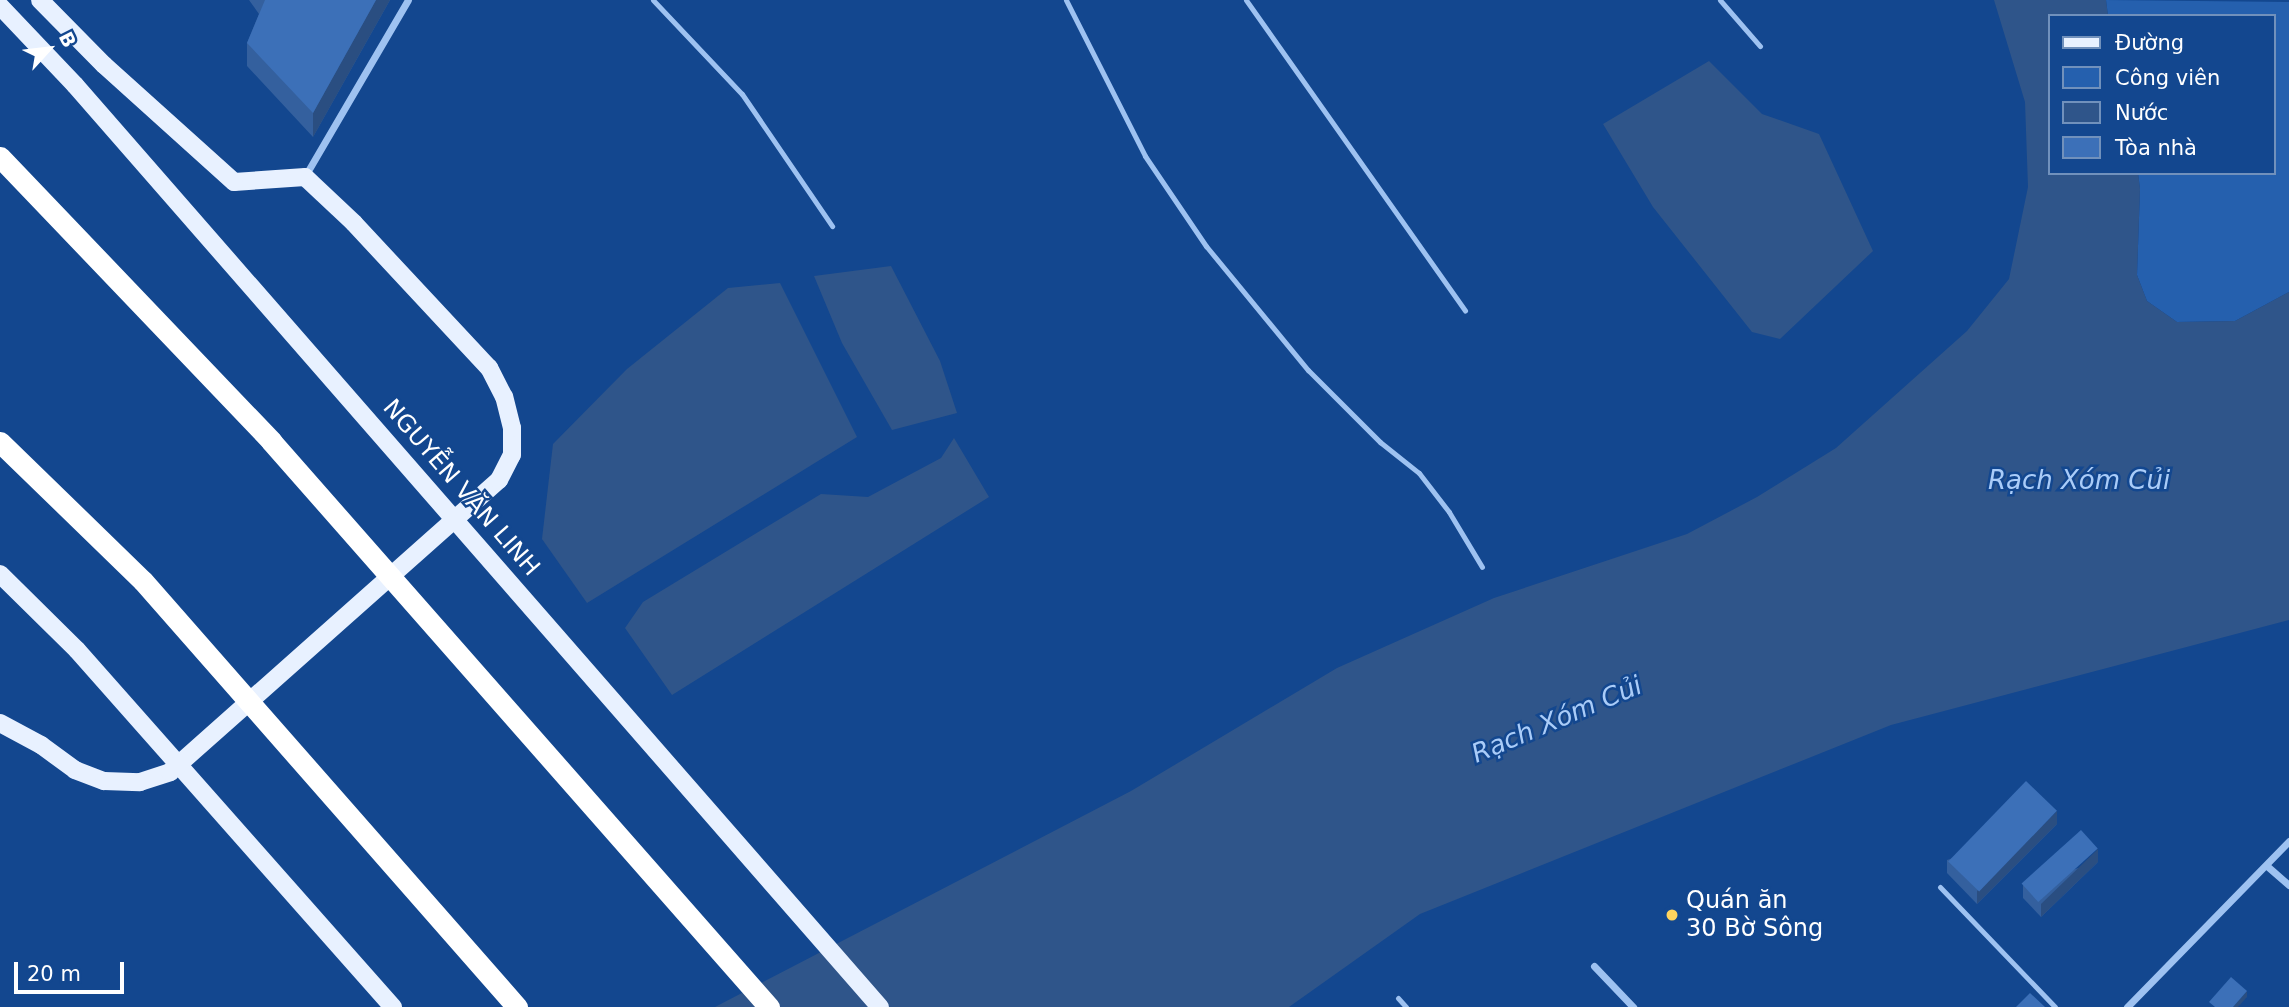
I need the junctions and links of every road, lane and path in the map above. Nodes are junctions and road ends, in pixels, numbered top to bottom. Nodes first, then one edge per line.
1 (40, 0) edge
2 (408, 0) edge
3 (653, 0) edge
4 (1066, 0) edge
5 (1245, 0) edge
6 (1720, 0) edge
7 (0, 6) edge
8 (1760, 46) dead end
9 (0, 157) edge
10 (305, 177) junction
11 (832, 226) dead end
12 (1465, 310) dead end
13 (0, 442) edge
14 (1482, 567) dead end
15 (0, 574) edge
16 (0, 723) edge
17 (2289, 841) edge
18 (2267, 866) junction
19 (2289, 885) edge
20 (1940, 887) dead end
21 (1594, 966) dead end
22 (1398, 998) dead end
23 (393, 1007) edge
24 (517, 1007) edge
25 (769, 1007) edge
26 (880, 1007) edge
27 (1406, 1007) edge
28 (1633, 1007) edge
29 (2056, 1007) edge
30 (2127, 1007) edge

1 - 10 main road
2 - 10 street
3 - 11 lane
4 - 14 lane
5 - 12 lane
6 - 8 lane
7 - 26 main road, NGUYỄN VĂN LINH
9 - 25 highway
10 - 16 main road
13 - 24 highway
15 - 23 main road
17 - 18 street
18 - 19 street
18 - 30 street
20 - 29 lane
21 - 28 street
22 - 27 lane

